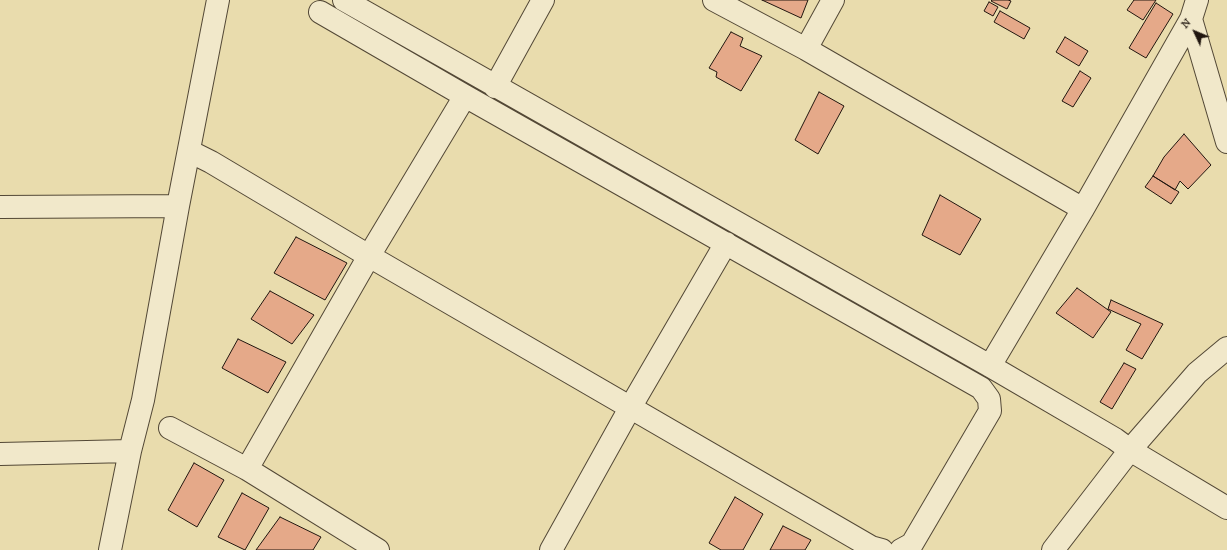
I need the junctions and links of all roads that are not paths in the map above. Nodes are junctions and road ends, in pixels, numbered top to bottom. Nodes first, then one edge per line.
1 (218, 0) edge
2 (344, 0) edge
3 (542, 0) edge
4 (714, 0) edge
5 (833, 0) edge
6 (1194, 10) edge
7 (320, 12) dead end
8 (806, 49) junction
9 (495, 86) junction
10 (465, 96) junction
11 (1227, 142) edge
12 (189, 151) junction
13 (178, 206) junction
14 (0, 207) edge
15 (1083, 209) junction
16 (726, 243) junction
17 (369, 256) junction
18 (1227, 348) edge
19 (990, 366) junction
20 (630, 408) junction
21 (170, 428) dead end
22 (1130, 450) junction
23 (130, 451) junction
24 (0, 454) edge
25 (247, 470) junction
26 (1227, 508) edge
27 (110, 550) edge
28 (378, 550) edge
29 (551, 550) edge
30 (882, 550) edge
31 (901, 550) edge
32 (1053, 550) edge

1 - 12 street
2 - 9 street
3 - 9 street
4 - 8 street
5 - 8 street
6 - 11 street
6 - 15 street
7 - 10 street
8 - 15 street
9 - 19 street
10 - 16 street
10 - 17 street
12 - 13 street
12 - 17 street
13 - 14 street
13 - 23 street
15 - 19 street
16 - 20 street
16 - 31 street
17 - 20 street
17 - 25 street
18 - 22 street
19 - 22 street
20 - 29 street
20 - 30 street
21 - 25 street
22 - 26 street
22 - 32 street
23 - 24 street
23 - 27 street
25 - 28 street

